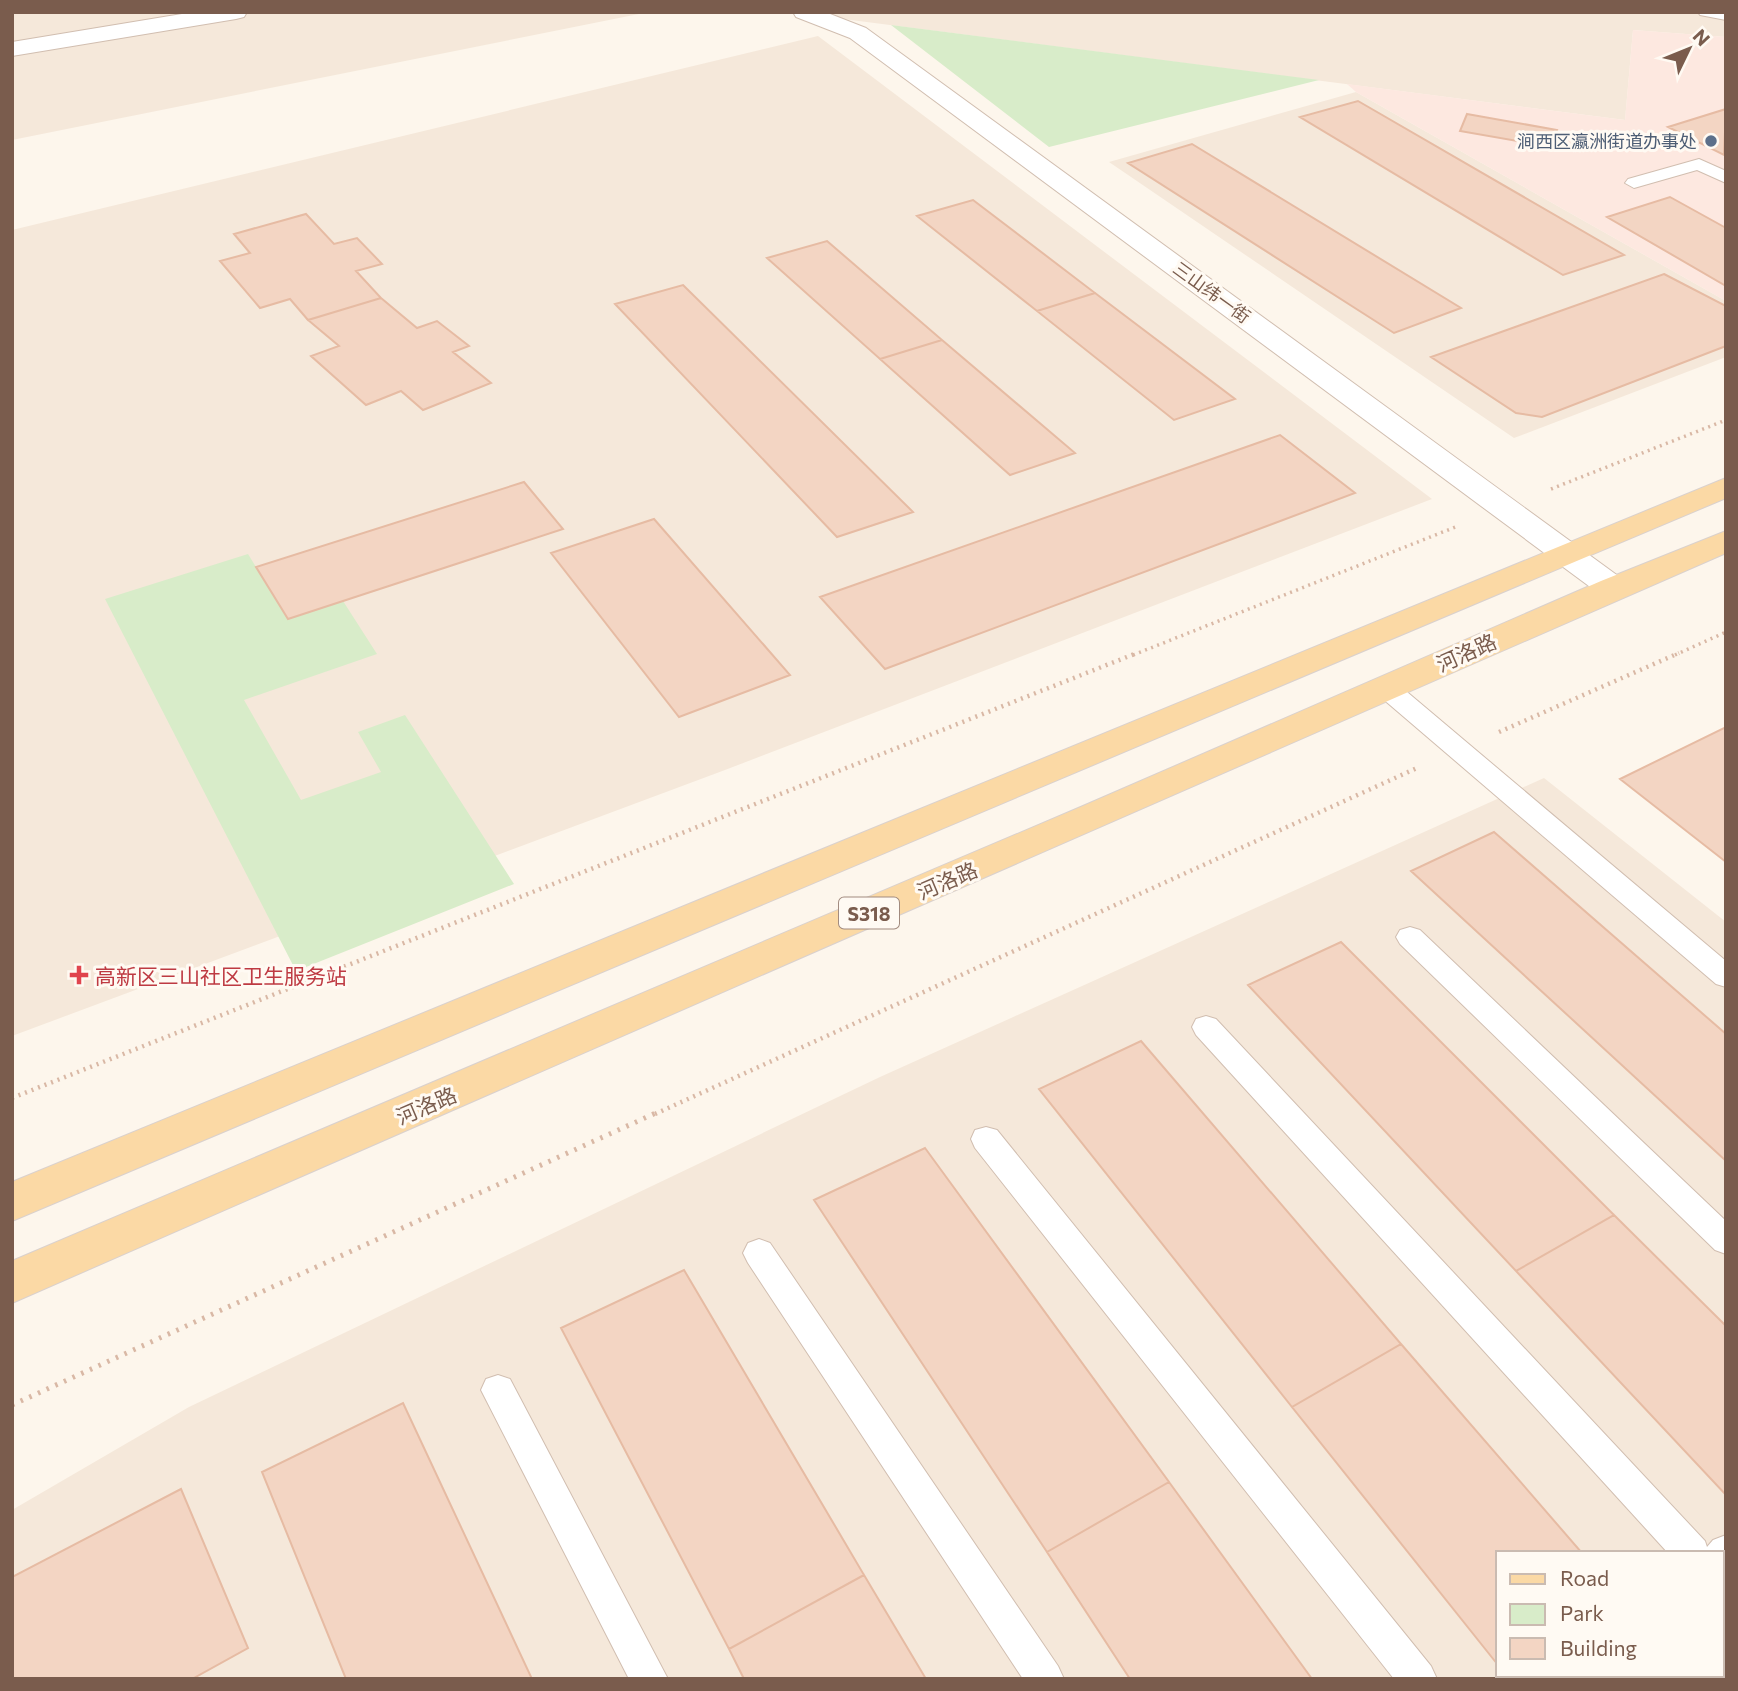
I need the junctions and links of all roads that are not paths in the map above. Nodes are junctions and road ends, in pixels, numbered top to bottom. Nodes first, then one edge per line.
1 (236, 12) edge
2 (804, 12) edge
3 (1705, 12) edge
4 (1726, 16) edge
5 (12, 49) edge
6 (1726, 178) edge
7 (1634, 183) dead end
8 (1726, 487) edge
9 (1726, 541) edge
10 (1566, 552) junction
11 (1613, 587) junction
12 (1385, 687) junction
13 (1410, 937) dead end
14 (1726, 977) edge
15 (1206, 1027) dead end
16 (986, 1139) dead end
17 (12, 1202) edge
18 (1726, 1241) edge
19 (759, 1253) dead end
20 (12, 1283) edge
21 (498, 1390) dead end
22 (1690, 1551) edge
23 (649, 1679) edge
24 (1045, 1679) edge
25 (1418, 1679) edge

1 - 5 street
2 - 10 street, 三山纬一街
3 - 4 lane
6 - 7 lane
8 - 10 main road
9 - 11 main road, 河洛路 / S318
10 - 11 street, 三山纬一街
10 - 17 main road
11 - 12 main road, 河洛路 / S318
12 - 14 lane
12 - 20 main road, 河洛路 / S318
13 - 18 lane
15 - 22 lane
16 - 25 lane
19 - 24 lane
21 - 23 lane

